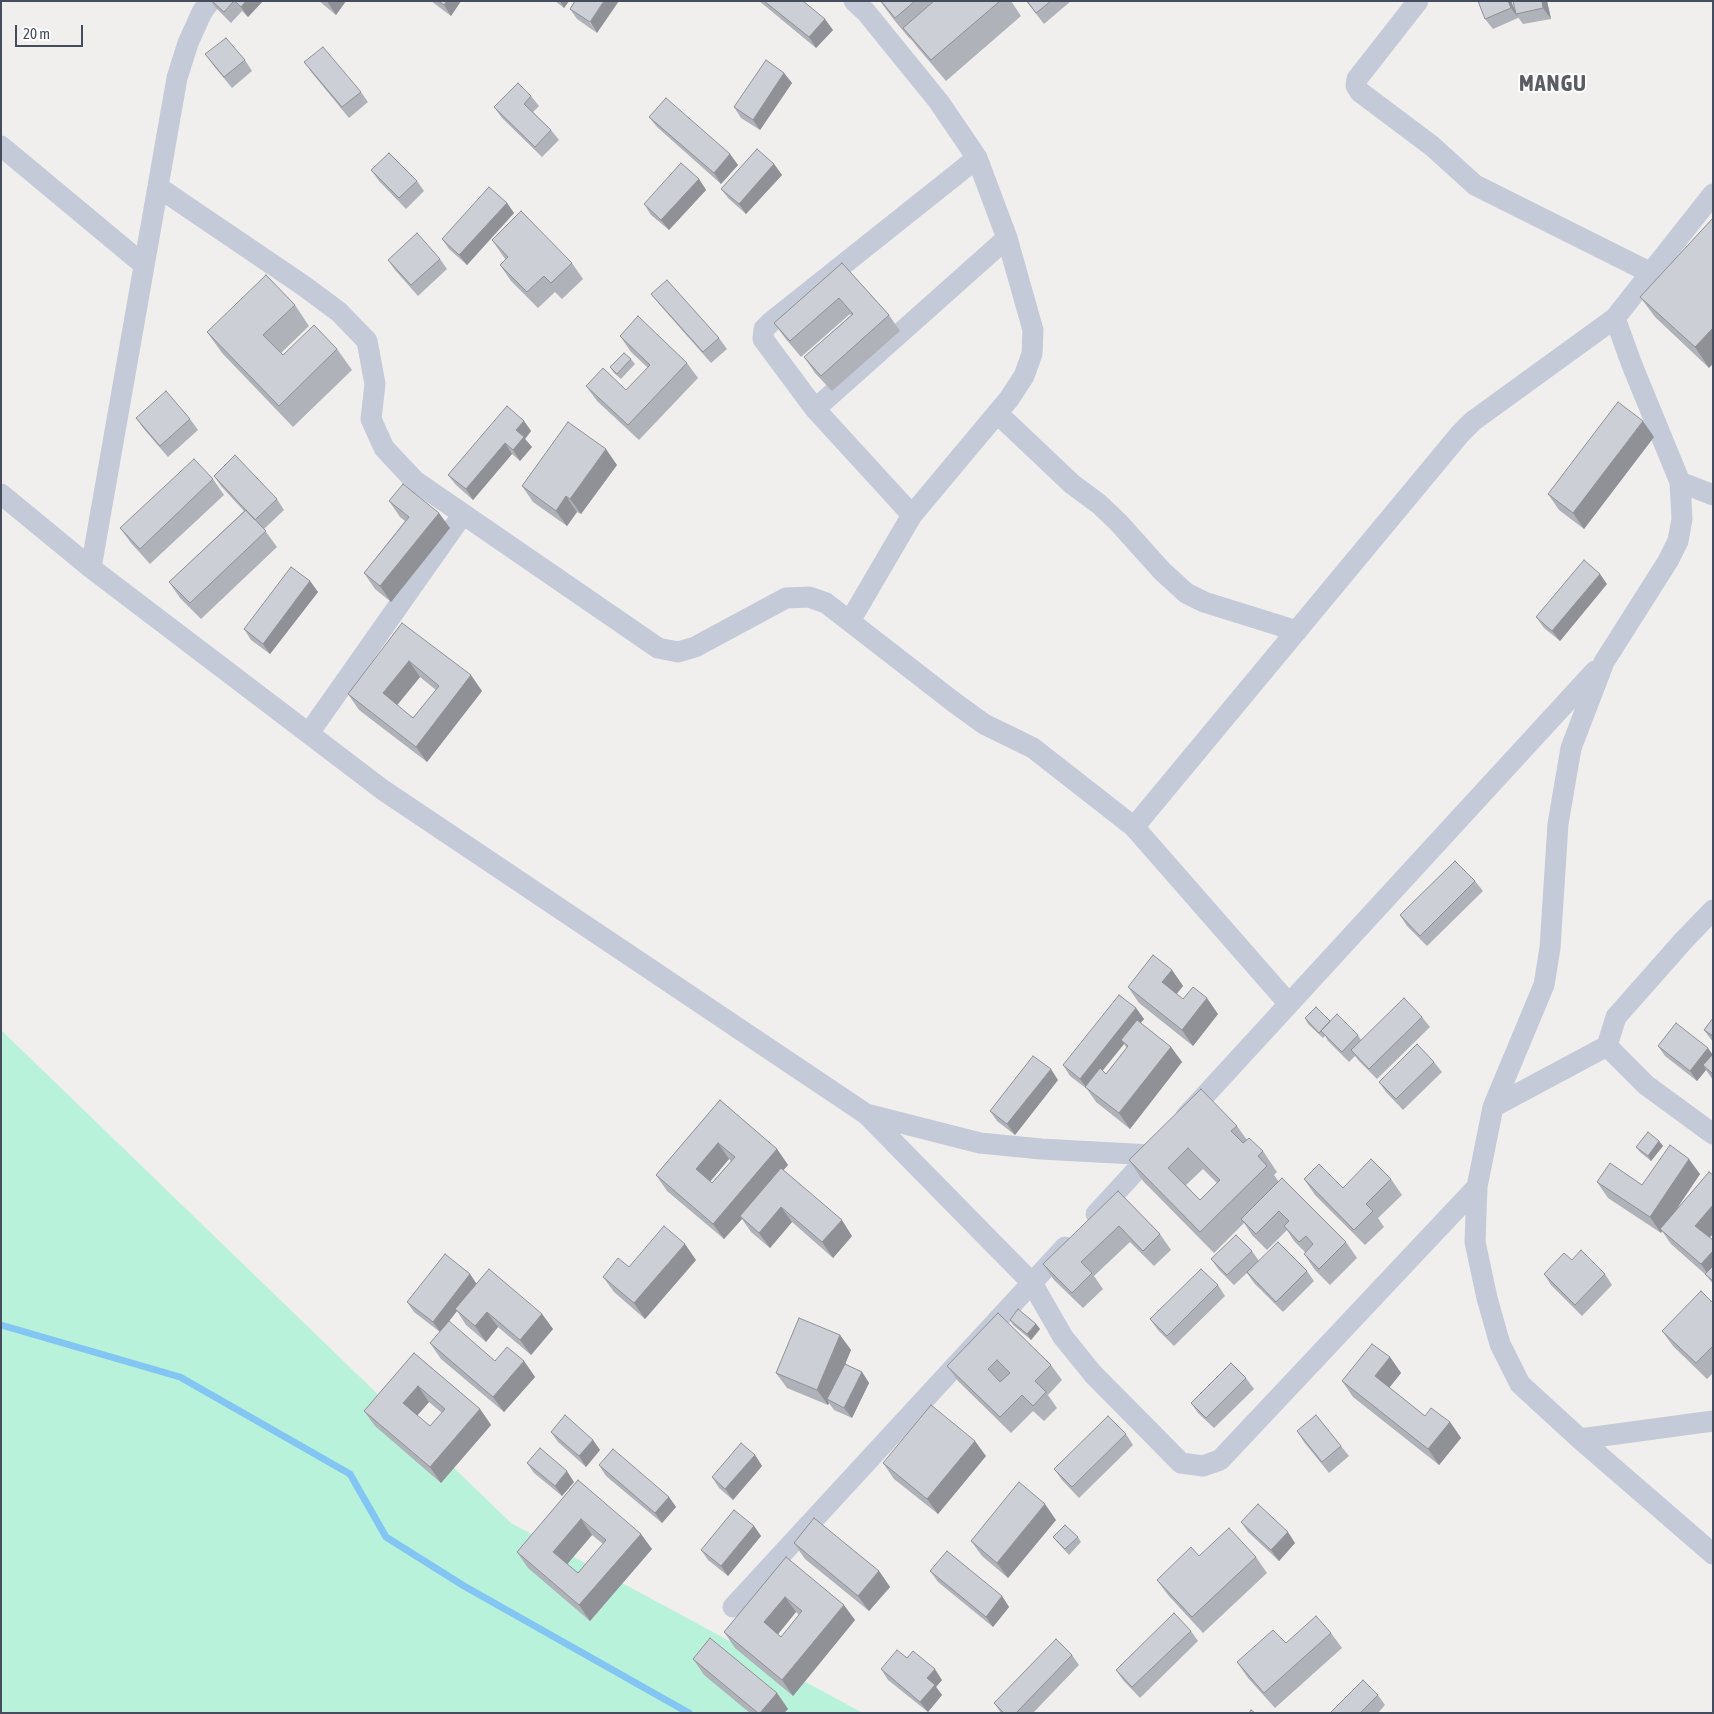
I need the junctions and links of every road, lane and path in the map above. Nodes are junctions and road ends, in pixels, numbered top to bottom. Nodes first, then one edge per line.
1 (210, 1) edge
2 (1418, 1) edge
3 (866, 5) edge
4 (1, 146) edge
5 (977, 158) junction
6 (158, 187) junction
7 (1713, 194) edge
8 (1007, 238) junction
9 (144, 265) junction
10 (1651, 273) junction
11 (1615, 318) junction
12 (815, 409) junction
13 (998, 413) junction
14 (1680, 482) junction
15 (1, 494) edge
16 (1713, 495) edge
17 (463, 514) junction
18 (912, 515) junction
19 (90, 568) junction
20 (850, 621) junction
21 (1297, 630) junction
22 (1604, 662) junction
23 (309, 733) junction
24 (1134, 827) junction
25 (1713, 910) edge
26 (1289, 1004) junction
27 (1607, 1046) junction
28 (1493, 1107) junction
29 (866, 1114) junction
30 (1713, 1134) edge
31 (1151, 1155) junction
32 (1477, 1187) junction
33 (1032, 1283) junction
34 (1713, 1421) edge
35 (1580, 1439) junction
36 (1713, 1554) edge
37 (733, 1607) dead end

1 - 6 street
2 - 10 street
3 - 5 street
4 - 9 street
5 - 8 street
5 - 12 street
6 - 9 street
6 - 17 street
7 - 10 street
8 - 12 street
8 - 13 street
9 - 19 street
10 - 11 street
11 - 14 street
11 - 21 street
12 - 18 street
13 - 18 street
13 - 21 street
14 - 16 street
14 - 22 street
15 - 19 street
17 - 20 street
17 - 23 street
18 - 20 street
19 - 23 street
20 - 24 street
21 - 24 street
22 - 26 street
22 - 28 street
23 - 29 street
24 - 26 street
25 - 27 street
26 - 31 street
27 - 28 street
27 - 30 street
28 - 32 street
29 - 31 street
29 - 33 street
31 - 33 street
32 - 33 street
32 - 35 street
33 - 37 street
34 - 35 street
35 - 36 street

